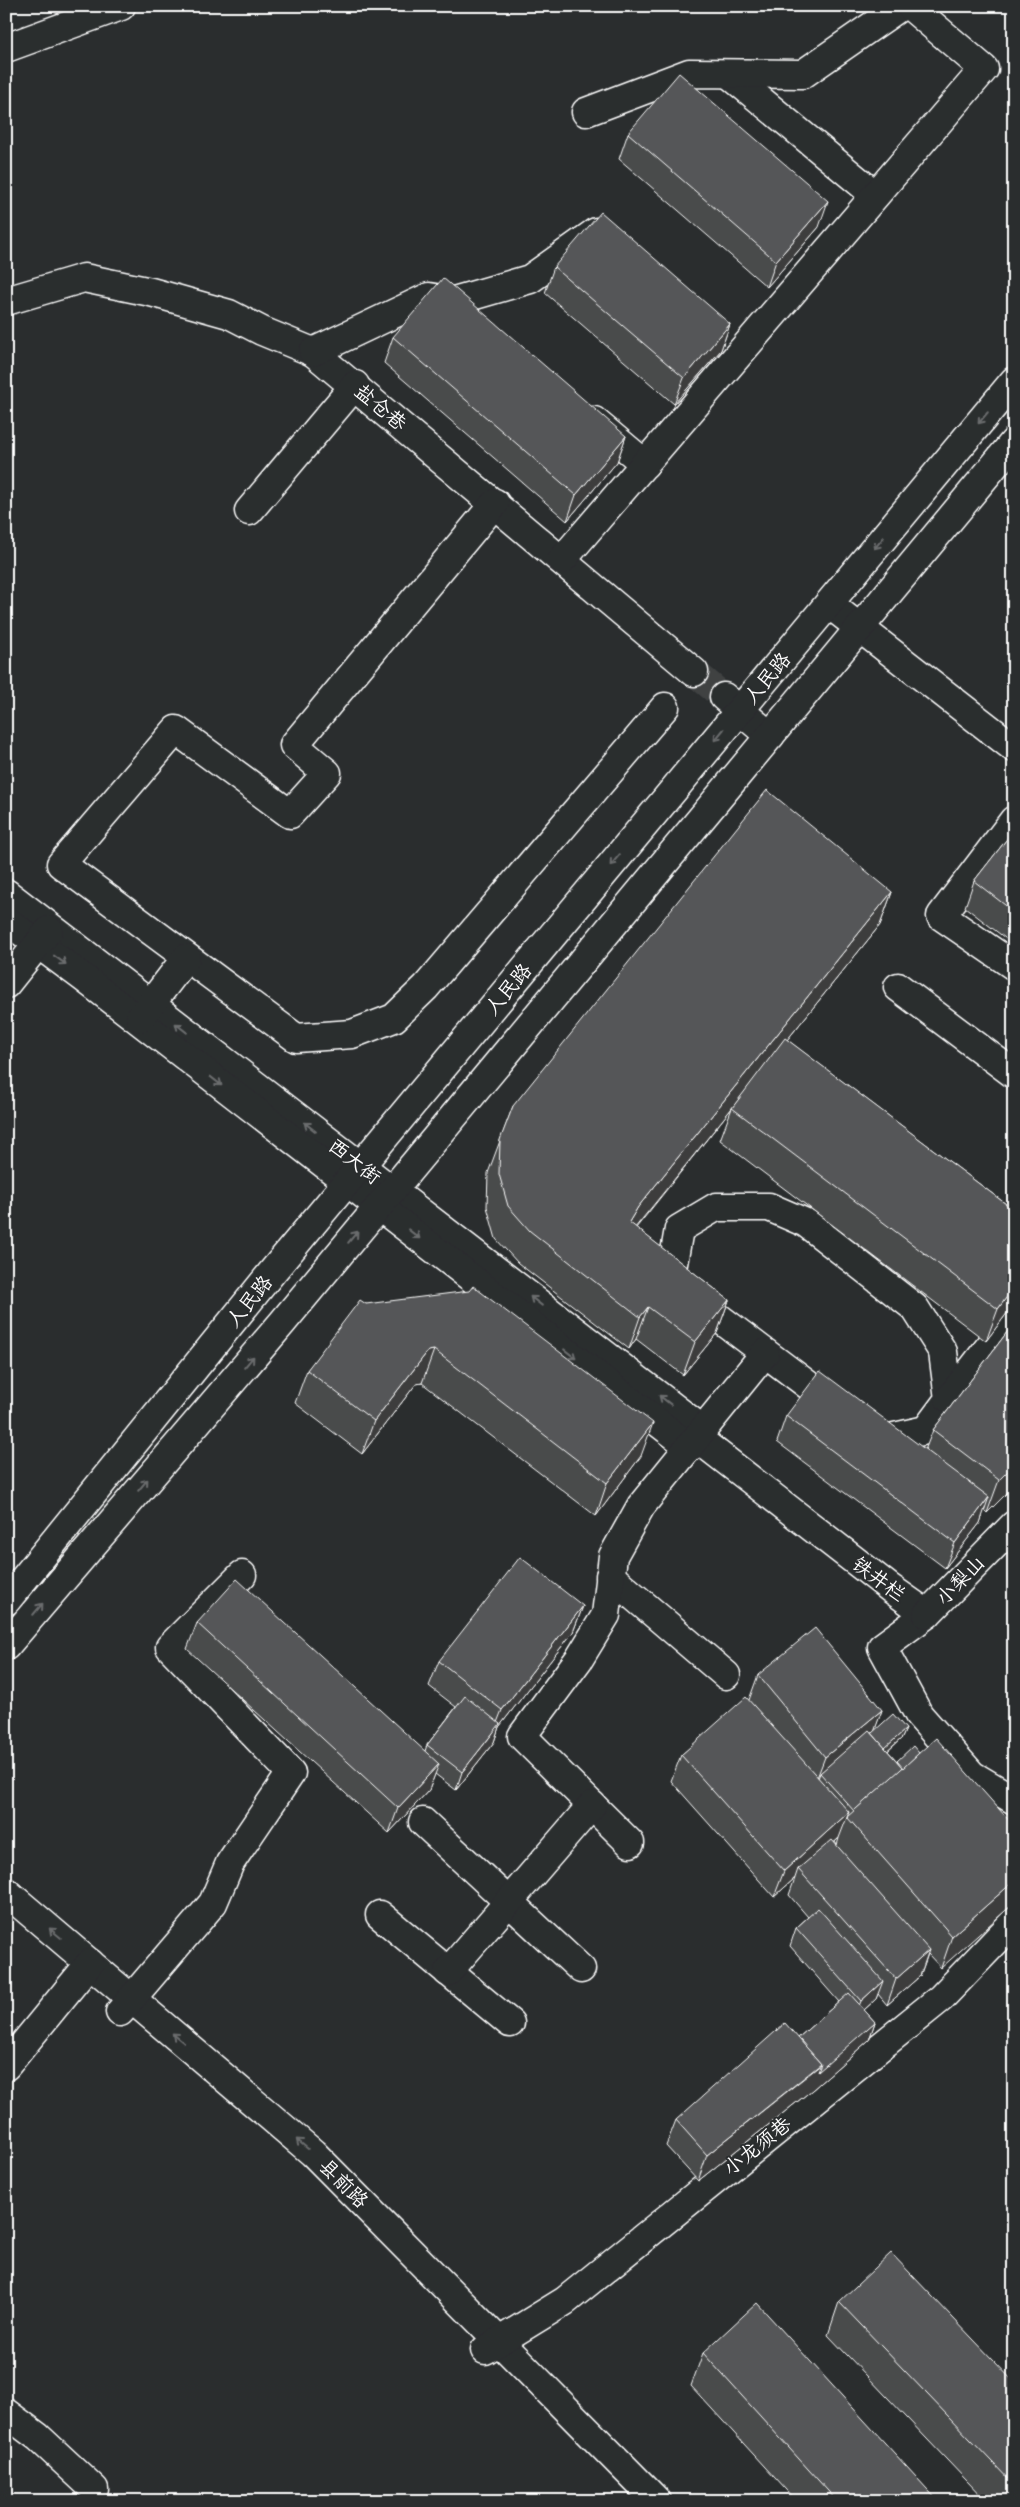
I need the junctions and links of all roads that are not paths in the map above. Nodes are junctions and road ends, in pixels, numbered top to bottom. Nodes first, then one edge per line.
1 (121, 6) edge
2 (901, 6) edge
3 (910, 6) edge
4 (6, 48) edge
5 (729, 74) junction
6 (586, 112) dead end
7 (875, 195) junction
8 (613, 243) edge
9 (6, 301) edge
10 (454, 301) junction
11 (476, 320) edge
12 (720, 331) edge
13 (743, 350) junction
14 (313, 352) junction
15 (1014, 381) edge
16 (355, 385) junction
17 (578, 408) edge
18 (1014, 442) edge
19 (645, 464) junction
20 (495, 503) junction
21 (249, 511) dead end
22 (562, 560) junction
23 (829, 604) junction
24 (860, 628) junction
25 (694, 672) tunnel mouth
26 (732, 704) junction
27 (664, 707) dead end
28 (770, 736) junction
29 (1014, 748) edge
30 (1014, 820) edge
31 (6, 893) edge
32 (6, 920) edge
33 (45, 936) junction
34 (186, 958) junction
35 (1014, 966) edge
36 (6, 984) edge
37 (898, 987) dead end
38 (144, 1012) junction
39 (1014, 1074) edge
40 (354, 1174) junction
41 (386, 1198) junction
42 (1014, 1316) edge
43 (765, 1353) junction
44 (949, 1399) junction
45 (697, 1438) junction
46 (1014, 1525) edge
47 (242, 1575) dead end
48 (610, 1576) junction
49 (6, 1601) edge
50 (927, 1614) junction
51 (6, 1646) edge
52 (726, 1676) dead end
53 (1014, 1800) edge
54 (592, 1805) junction
55 (423, 1822) dead end
56 (630, 1843) dead end
57 (6, 1892) edge
58 (509, 1902) junction
59 (380, 1915) dead end
60 (6, 1917) edge
61 (1014, 1922) edge
62 (581, 1969) dead end
63 (84, 1970) junction
64 (448, 1972) junction
65 (126, 2005) junction
66 (510, 2023) dead end
67 (6, 2066) edge
68 (492, 2345) junction
69 (6, 2413) edge
70 (94, 2488) dead end
71 (634, 2501) edge
72 (657, 2501) edge

1 - 4 street
2 - 5 street
3 - 7 street
5 - 6 street
5 - 7 street
7 - 13 street
8 - 10 street
9 - 14 street, 盐仓巷
10 - 11 street
10 - 14 street
12 - 13 street
13 - 19 street
14 - 16 street, 盐仓巷
15 -> 23 street, 人民路
16 - 20 street, 盐仓巷
16 - 21 street
17 - 19 street
18 - 24 street, 人民路
19 - 22 street
20 - 22 street, 盐仓巷
20 - 34 street
22 - 25 street, 盐仓巷
23 - 24 street
23 - 26 street, 人民路
24 - 28 street, 人民路
24 - 29 street
26 - 28 street
26 -> 40 street, 人民路
27 - 34 street
28 - 41 street, 人民路
30 - 35 street
31 - 33 street, 西大街
32 - 33 street, 西大街
33 - 36 street
33 - 38 street, 西大街
34 - 38 street
37 - 39 street
38 - 40 street, 西大街
40 - 41 street, 西大街
40 - 49 street, 人民路
41 - 45 street, 西大街
51 -> 41 street, 人民路
42 - 44 street
43 - 44 street
43 - 44 street
43 - 45 street
45 - 48 street
45 - 50 street, 铁井栏
46 - 50 street, 小梨山
47 - 65 street
48 - 52 street
48 - 54 street
50 - 53 street, 铁井栏
54 - 56 street
54 - 58 street
55 - 58 street
63 -> 57 street, 县前路
58 - 62 street
58 - 64 street
59 - 64 street
60 - 63 street, 县前路
61 - 68 street, 小龙须巷
63 - 65 street, 县前路
63 - 67 street
64 - 66 street
65 - 68 street, 县前路
68 - 71 street, 县前路
68 - 72 street, 县前路
69 - 70 street

